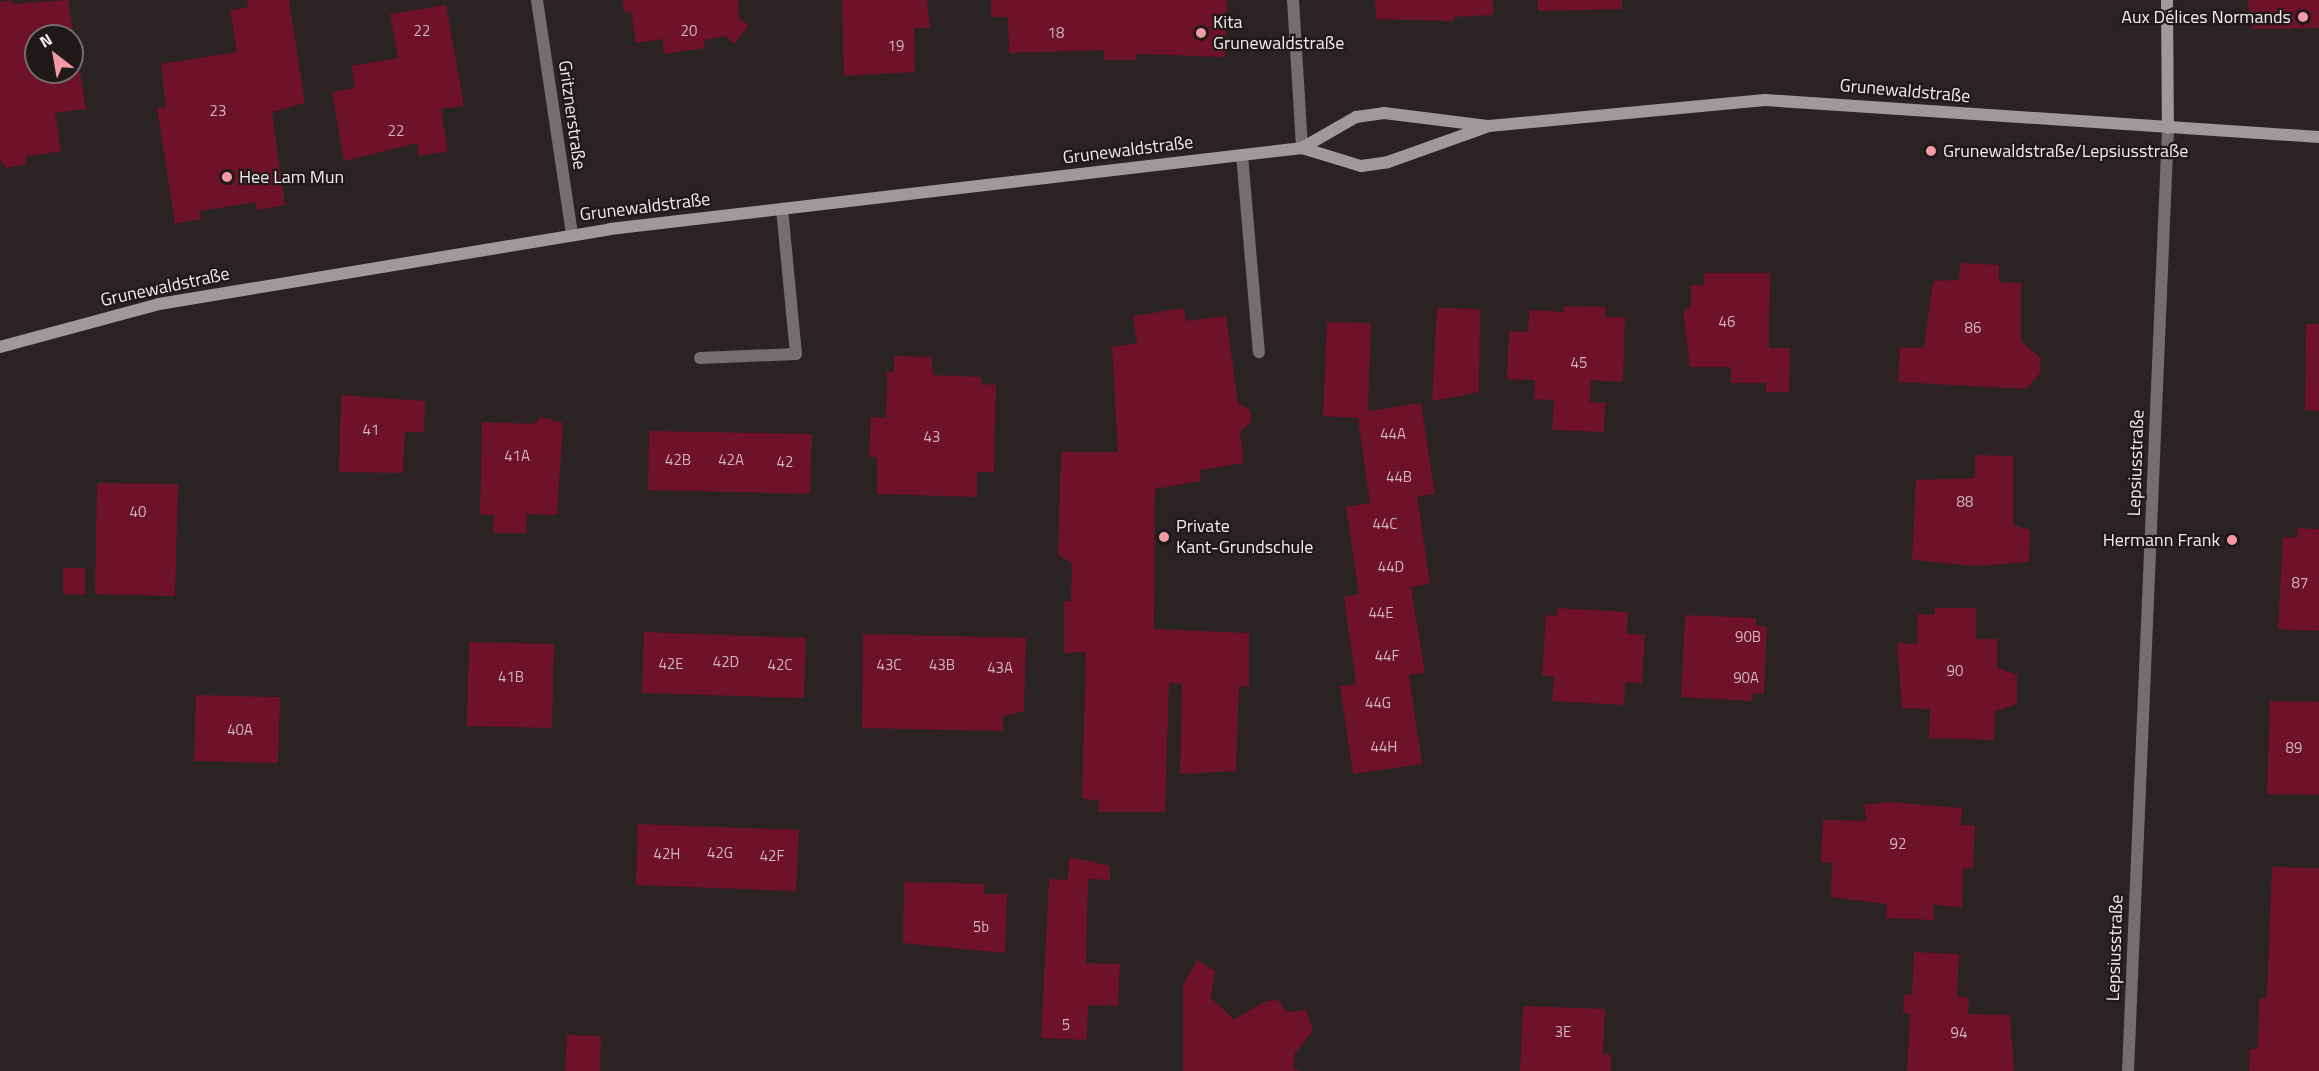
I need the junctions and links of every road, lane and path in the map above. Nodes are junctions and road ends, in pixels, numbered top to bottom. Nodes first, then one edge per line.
1 (537, 0) edge
2 (1293, 0) edge
3 (2167, 0) edge
4 (1489, 126) junction
5 (2168, 128) junction
6 (2319, 137) edge
7 (1302, 148) junction
8 (1242, 155) junction
9 (782, 209) junction
10 (572, 235) junction
11 (0, 347) edge
12 (1259, 352) dead end
13 (700, 358) dead end
14 (2128, 1071) edge

1 - 10 street, Gritznerstraße
2 - 7 street
3 - 5 main road, Lepsiusstraße
4 - 5 main road, Grunewaldstraße
4 - 7 main road, Grunewaldstraße
4 - 7 main road, Grunewaldstraße
5 - 6 main road, Grunewaldstraße
5 - 14 street, Lepsiusstraße
7 - 8 main road, Grunewaldstraße
8 - 9 main road, Grunewaldstraße
8 - 12 street
9 - 10 main road, Grunewaldstraße
9 - 13 street
10 - 11 main road, Grunewaldstraße

